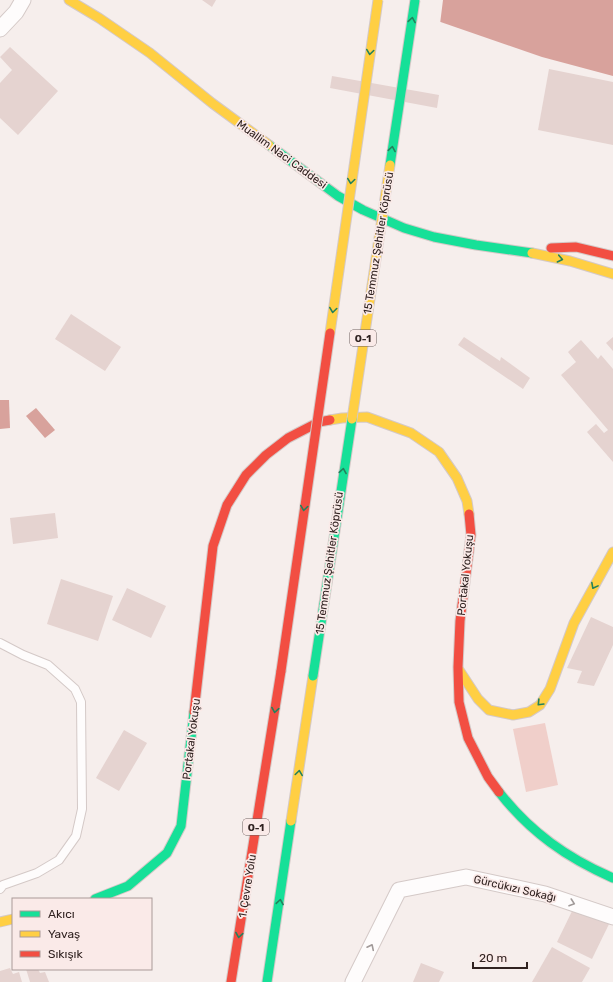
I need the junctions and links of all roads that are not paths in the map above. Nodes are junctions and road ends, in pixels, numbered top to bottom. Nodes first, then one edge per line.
1 (23, 0) edge
2 (69, 0) edge
3 (378, 0) edge
4 (415, 0) edge
5 (0, 29) edge
6 (522, 251) junction
7 (613, 256) edge
8 (613, 274) edge
9 (613, 552) edge
10 (0, 643) edge
11 (458, 667) junction
12 (613, 878) edge
13 (0, 889) edge
14 (98, 898) edge
15 (613, 917) edge
16 (12, 919) edge
17 (0, 922) edge
18 (231, 982) edge
19 (267, 982) edge
20 (353, 982) edge

1 - 5 street
2 - 6 main road, Muallim Naci Caddesi
3 -> 18 main road, 1. Çevre Yolu / O-1, bridge
19 -> 4 main road, 15 Temmuz Şehitler Köprüsü / O-1, bridge
6 - 7 main road, Muallim Naci Caddesi
6 -> 8 main road, Muallim Naci Caddesi
9 -> 11 main road
10 - 13 lane
11 - 12 main road, Portakal Yokuşu
11 - 14 main road, Portakal Yokuşu
20 -> 15 street, Gürcükızı Sokağı
16 - 17 main road

